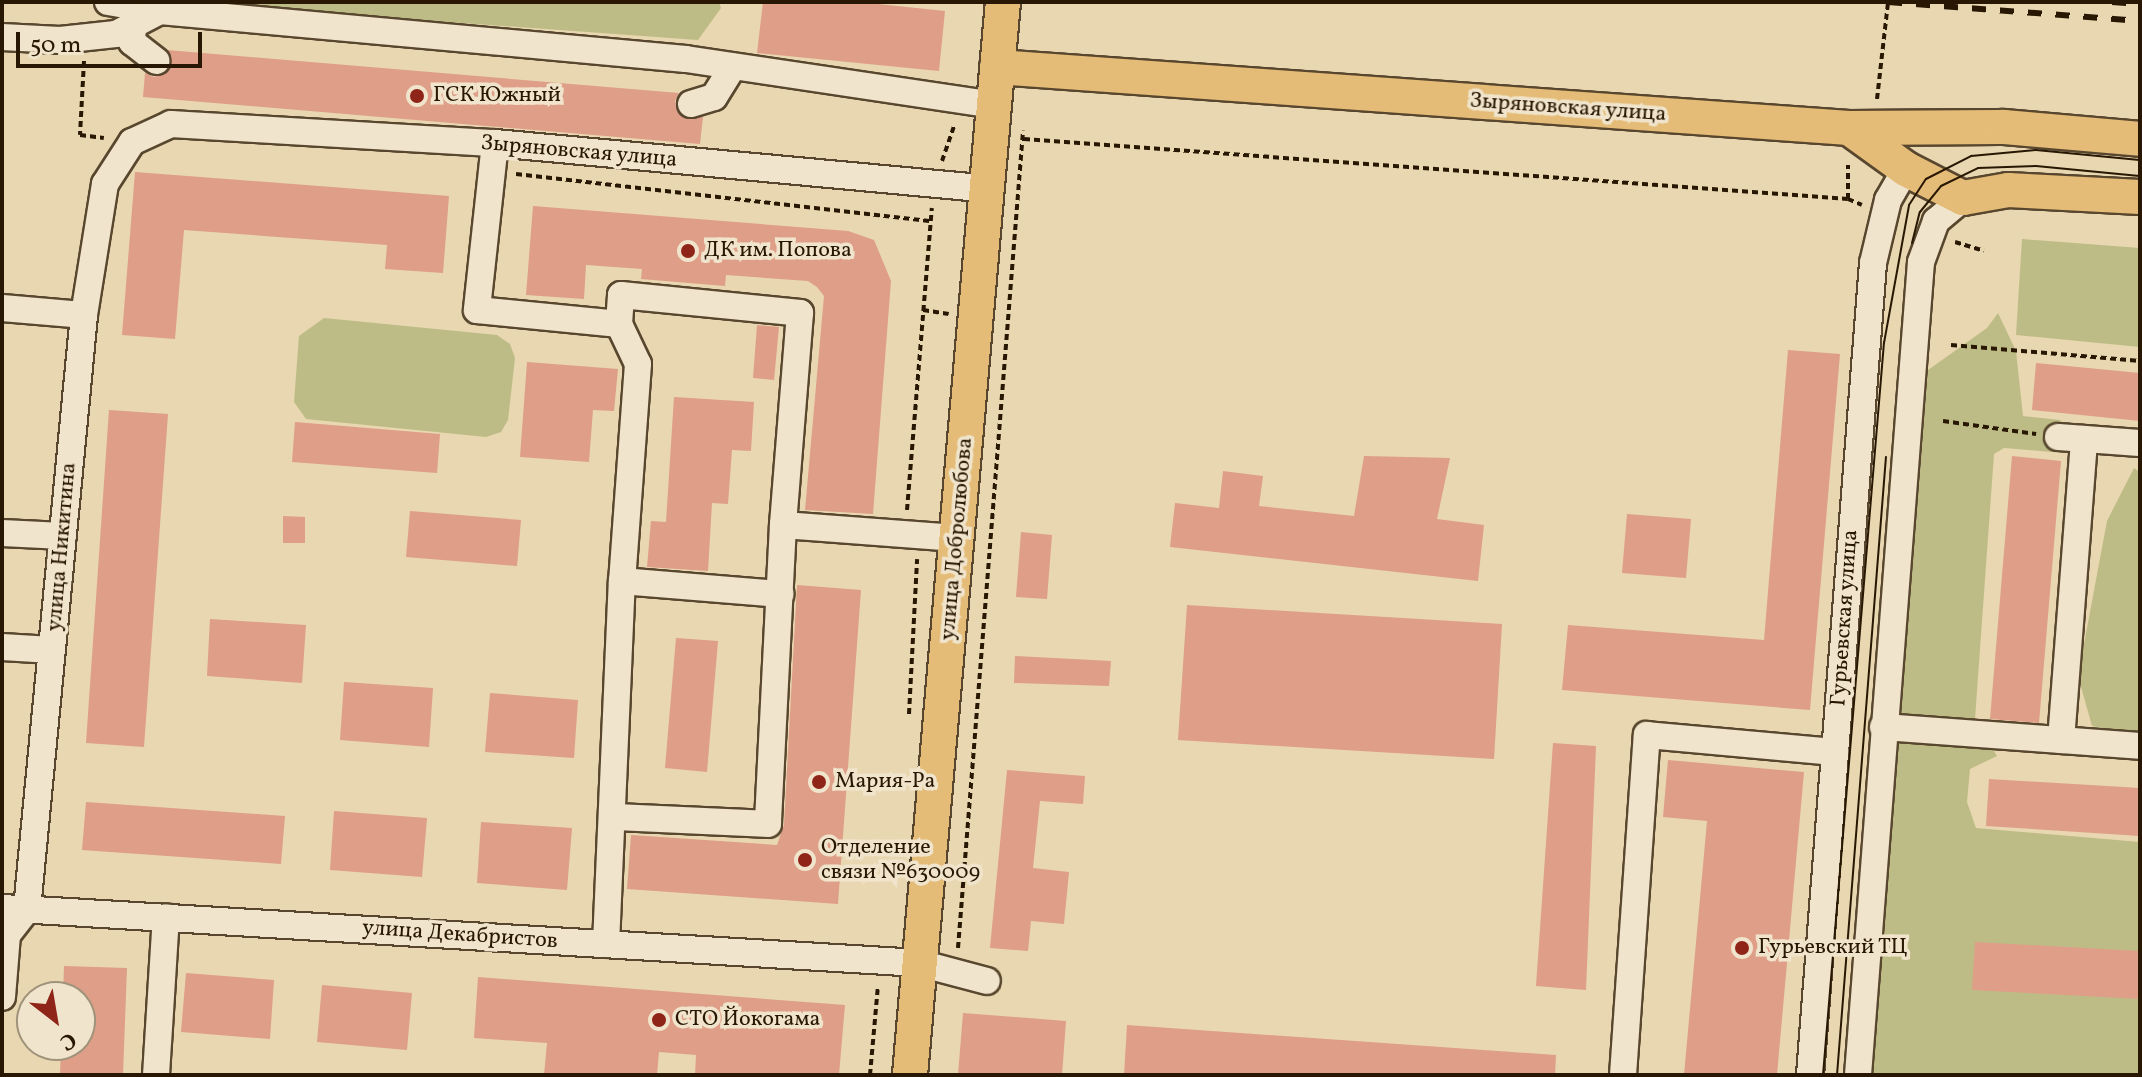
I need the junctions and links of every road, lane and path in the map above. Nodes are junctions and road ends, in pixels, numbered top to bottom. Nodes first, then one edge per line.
1 (108, 2) edge
2 (1888, 2) edge
3 (1002, 4) edge
4 (160, 11) junction
5 (133, 26) junction
6 (2, 37) edge
7 (156, 61) dead end
8 (84, 64) dead end
9 (733, 66) junction
10 (997, 67) junction
11 (1881, 72) dead end
12 (979, 102) junction
13 (691, 104) dead end
14 (171, 124) joint
15 (1023, 125) dead end
16 (2004, 127) junction
17 (1849, 128) junction
18 (80, 135) dead end
19 (1024, 139) junction
20 (2140, 139) edge
21 (495, 143) junction
22 (1906, 169) junction
23 (934, 184) junction
24 (987, 189) junction
25 (2140, 197) edge
26 (1963, 198) junction
27 (1883, 214) junction
28 (1930, 235) junction
29 (1984, 251) dead end
30 (2, 308) edge
31 (84, 315) junction
32 (619, 324) junction
33 (1951, 345) dead end
34 (2140, 361) edge
35 (1943, 421) dead end
36 (2071, 438) junction
37 (2140, 443) edge
38 (783, 525) junction
39 (2, 533) edge
40 (63, 536) junction
41 (904, 537) junction
42 (957, 538) junction
43 (622, 581) junction
44 (780, 594) junction
45 (2, 647) edge
46 (52, 650) junction
47 (909, 725) dead end
48 (1883, 727) junction
49 (2061, 740) junction
50 (2140, 746) edge
51 (1835, 752) junction
52 (612, 817) junction
53 (14, 908) edge
54 (166, 917) junction
55 (606, 944) junction
56 (880, 961) junction
57 (919, 963) junction
58 (956, 973) junction
59 (987, 981) dead end
60 (2, 997) edge
61 (156, 1075) edge
62 (870, 1075) edge
63 (910, 1075) edge
64 (1623, 1075) edge
65 (1810, 1075) edge
66 (1858, 1075) edge

1 - 4 street
2 - 11 path
3 - 10 main road, улица Добролюбова
4 - 5 street
4 - 9 street
5 - 6 street
5 - 7 street
8 - 18 path
9 - 12 street
9 - 13 street
10 - 12 main road, улица Добролюбова
10 - 17 main road, Зыряновская улица
12 - 23 path
12 - 24 main road, улица Добролюбова
14 - 21 street, Зыряновская улица
14 - 31 street, улица Никитина
15 - 19 path
16 - 17 main road, Зыряновская улица
16 - 20 main road, Зыряновская улица
16 - 22 main road
17 - 22 main road
19 - 27 path
19 - 58 path
21 - 23 street, Зыряновская улица
21 - 32 street
22 - 26 main road
22 - 27 street, Гурьевская улица
23 - 24 street, Зыряновская улица
23 - 41 path
24 - 42 main road, улица Добролюбова
25 - 26 main road
26 - 28 street, Гурьевская улица
27 - 51 street, Гурьевская улица
28 - 29 path
28 - 48 street, Гурьевская улица
30 - 31 street
31 - 40 street, улица Никитина
32 - 38 street
32 - 43 street
33 - 34 path
35 - 36 path
36 - 37 street
36 - 49 street
38 - 41 street
38 - 44 street
39 - 40 street
40 - 46 street, улица Никитина
41 - 42 street
41 - 47 path
42 - 57 main road, улица Добролюбова
43 - 44 street
43 - 52 street
44 - 52 street
45 - 46 street
46 - 53 street, улица Никитина
48 - 49 street
48 - 66 street, Гурьевская улица
49 - 50 street
51 - 64 street
51 - 65 street, Гурьевская улица
52 - 55 street
53 - 54 street, улица Декабристов
53 - 60 street, улица Никитина
54 - 55 street, улица Декабристов
54 - 61 street
55 - 56 street, улица Декабристов
56 - 57 street, улица Декабристов
56 - 62 path
57 - 58 street, улица Декабристов
57 - 63 main road, улица Добролюбова
58 - 59 street, улица Декабристов

